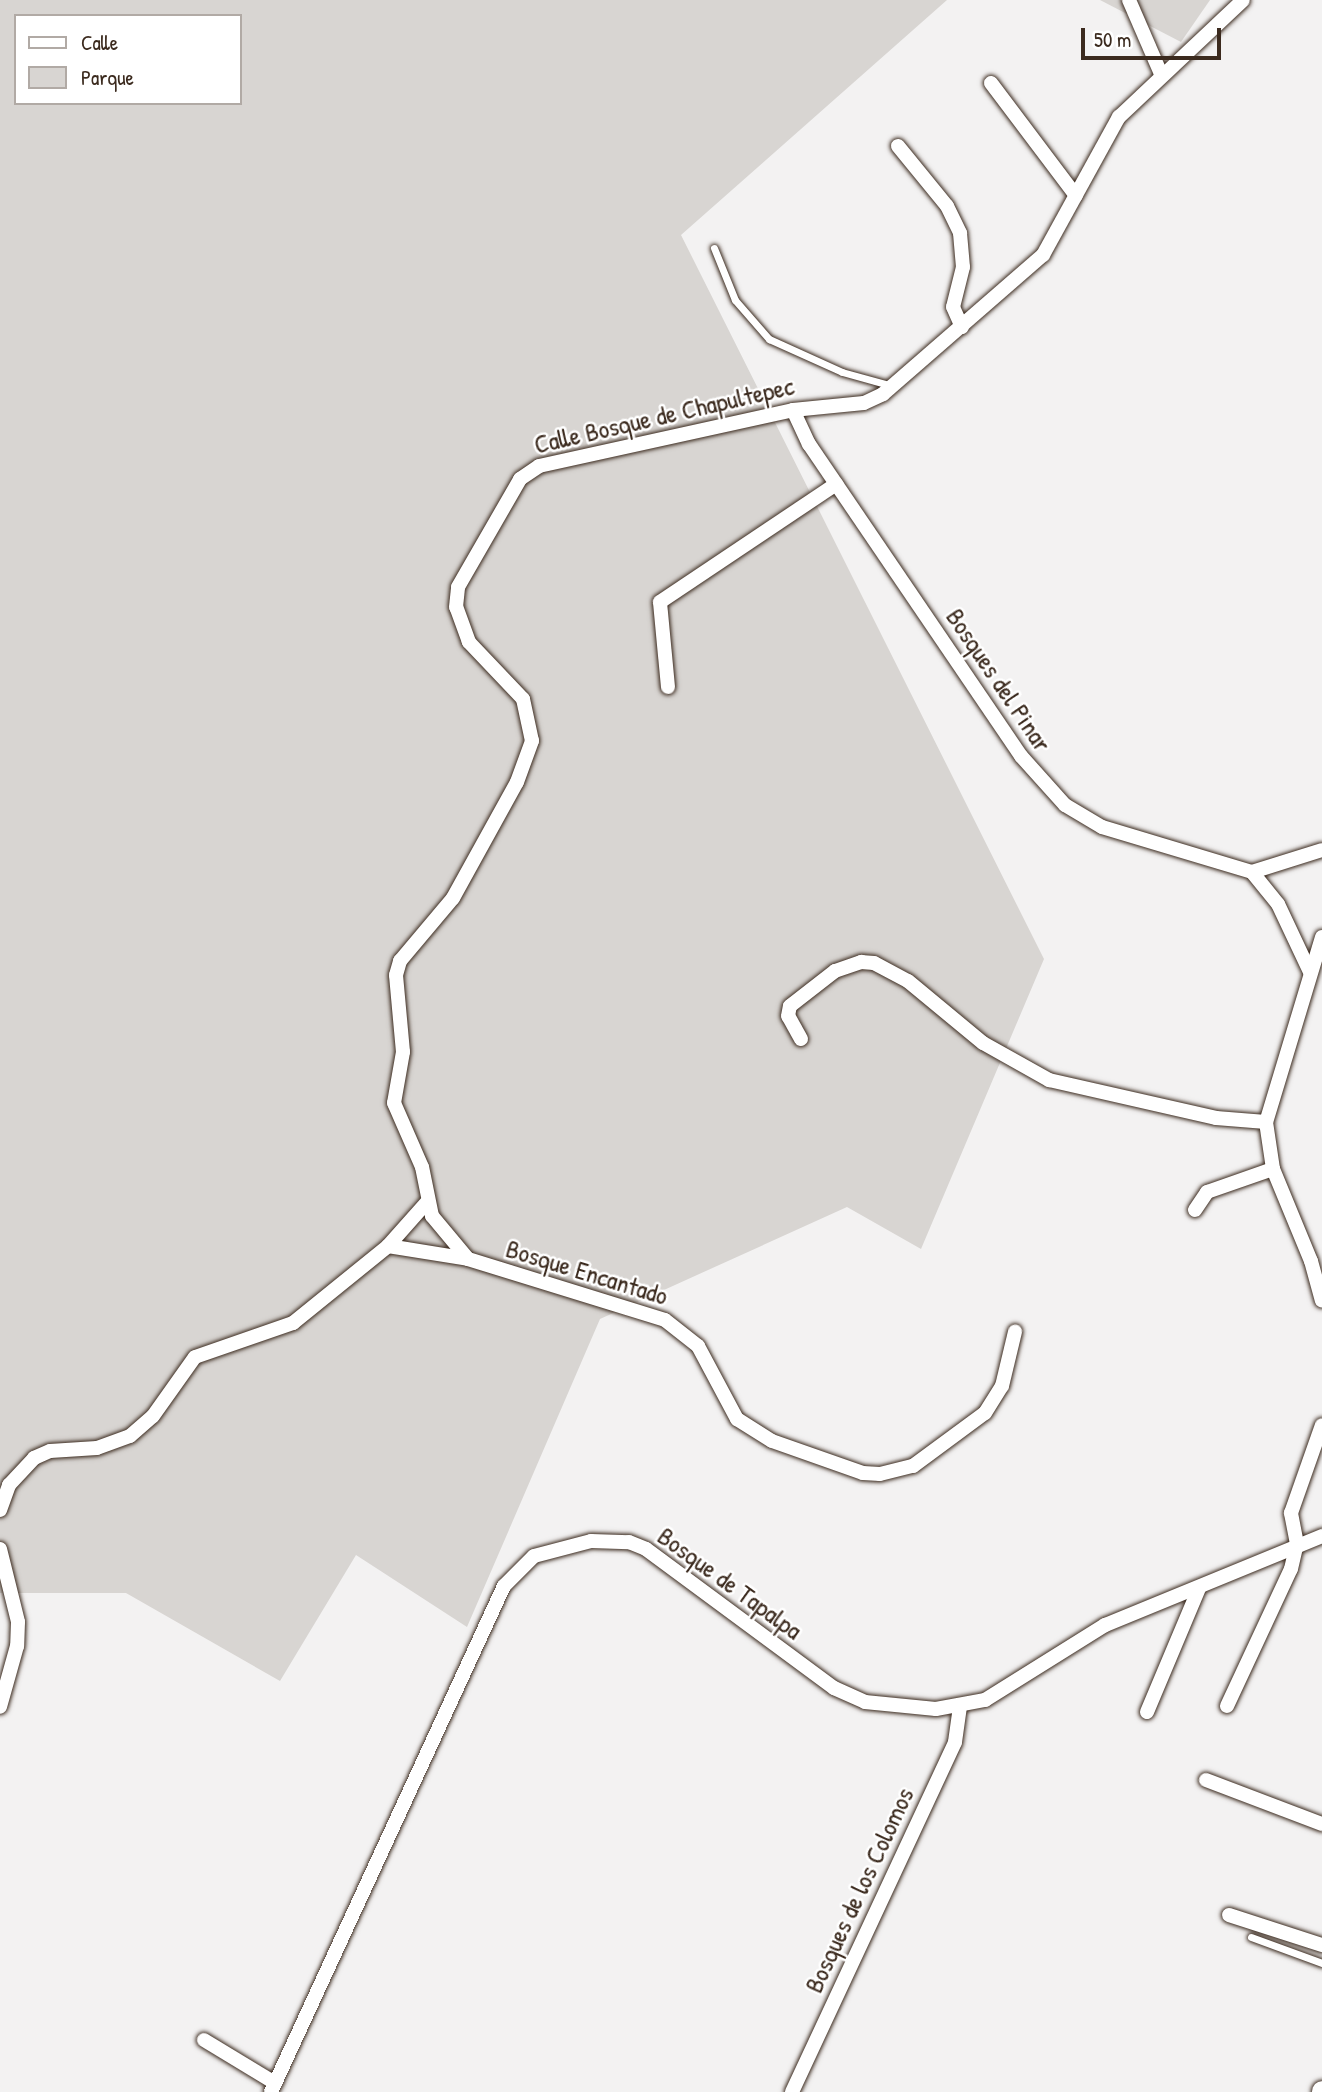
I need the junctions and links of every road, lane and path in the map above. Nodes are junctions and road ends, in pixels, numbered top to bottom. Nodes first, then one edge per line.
1 (1129, 0) edge
2 (1243, 0) edge
3 (1161, 74) junction
4 (990, 83) dead end
5 (898, 146) dead end
6 (1076, 196) junction
7 (714, 248) dead end
8 (962, 327) junction
9 (894, 386) junction
10 (793, 410) junction
11 (836, 484) junction
12 (668, 687) dead end
13 (1322, 850) edge
14 (1252, 872) junction
15 (1322, 937) edge
16 (1310, 972) junction
17 (801, 1039) dead end
18 (1266, 1122) junction
19 (1273, 1170) junction
20 (428, 1202) junction
21 (1195, 1210) dead end
22 (388, 1246) junction
23 (468, 1259) junction
24 (1322, 1301) edge
25 (1015, 1332) dead end
26 (1322, 1424) edge
27 (0, 1510) edge
28 (1322, 1536) edge
29 (1297, 1544) junction
30 (0, 1549) edge
31 (1199, 1588) junction
32 (960, 1706) junction
33 (1227, 1706) dead end
34 (0, 1707) edge
35 (1147, 1712) dead end
36 (1206, 1780) dead end
37 (1322, 1824) edge
38 (1229, 1915) dead end
39 (1251, 1937) dead end
40 (1322, 1945) edge
41 (1322, 1963) edge
42 (204, 2040) dead end
43 (273, 2088) edge
44 (792, 2092) edge

1 - 3 street
2 - 3 street, Calle Bosque de Chapultepec
3 - 6 street, Calle Bosque de Chapultepec
4 - 6 street
5 - 8 street
6 - 8 street, Calle Bosque de Chapultepec
7 - 9 lane
8 - 9 street, Calle Bosque de Chapultepec
9 - 10 street, Calle Bosque de Chapultepec
10 - 11 street, Bosques del Pinar
10 - 20 street, Calle Bosque de Chapultepec
11 - 12 street
11 - 14 street, Bosques del Pinar
13 - 14 street
14 - 16 street
15 - 16 street
16 - 18 street
17 - 18 street
18 - 19 street
19 - 21 street
19 - 24 street
20 - 22 street
20 - 23 street, Calle Bosque de Chapultepec
22 - 23 street, Bosque Encantado
22 - 27 street
23 - 25 street, Bosque Encantado
26 - 29 street
28 - 29 street, Bosque de Tapalpa
29 - 31 street, Bosque de Tapalpa
29 - 33 street
30 - 34 street
31 - 32 street, Bosque de Tapalpa
31 - 35 street
32 - 43 street, Bosque de Tapalpa
32 - 44 street, Bosques de los Colomos
36 - 37 street
38 - 40 street
39 - 41 lane
42 - 43 street

